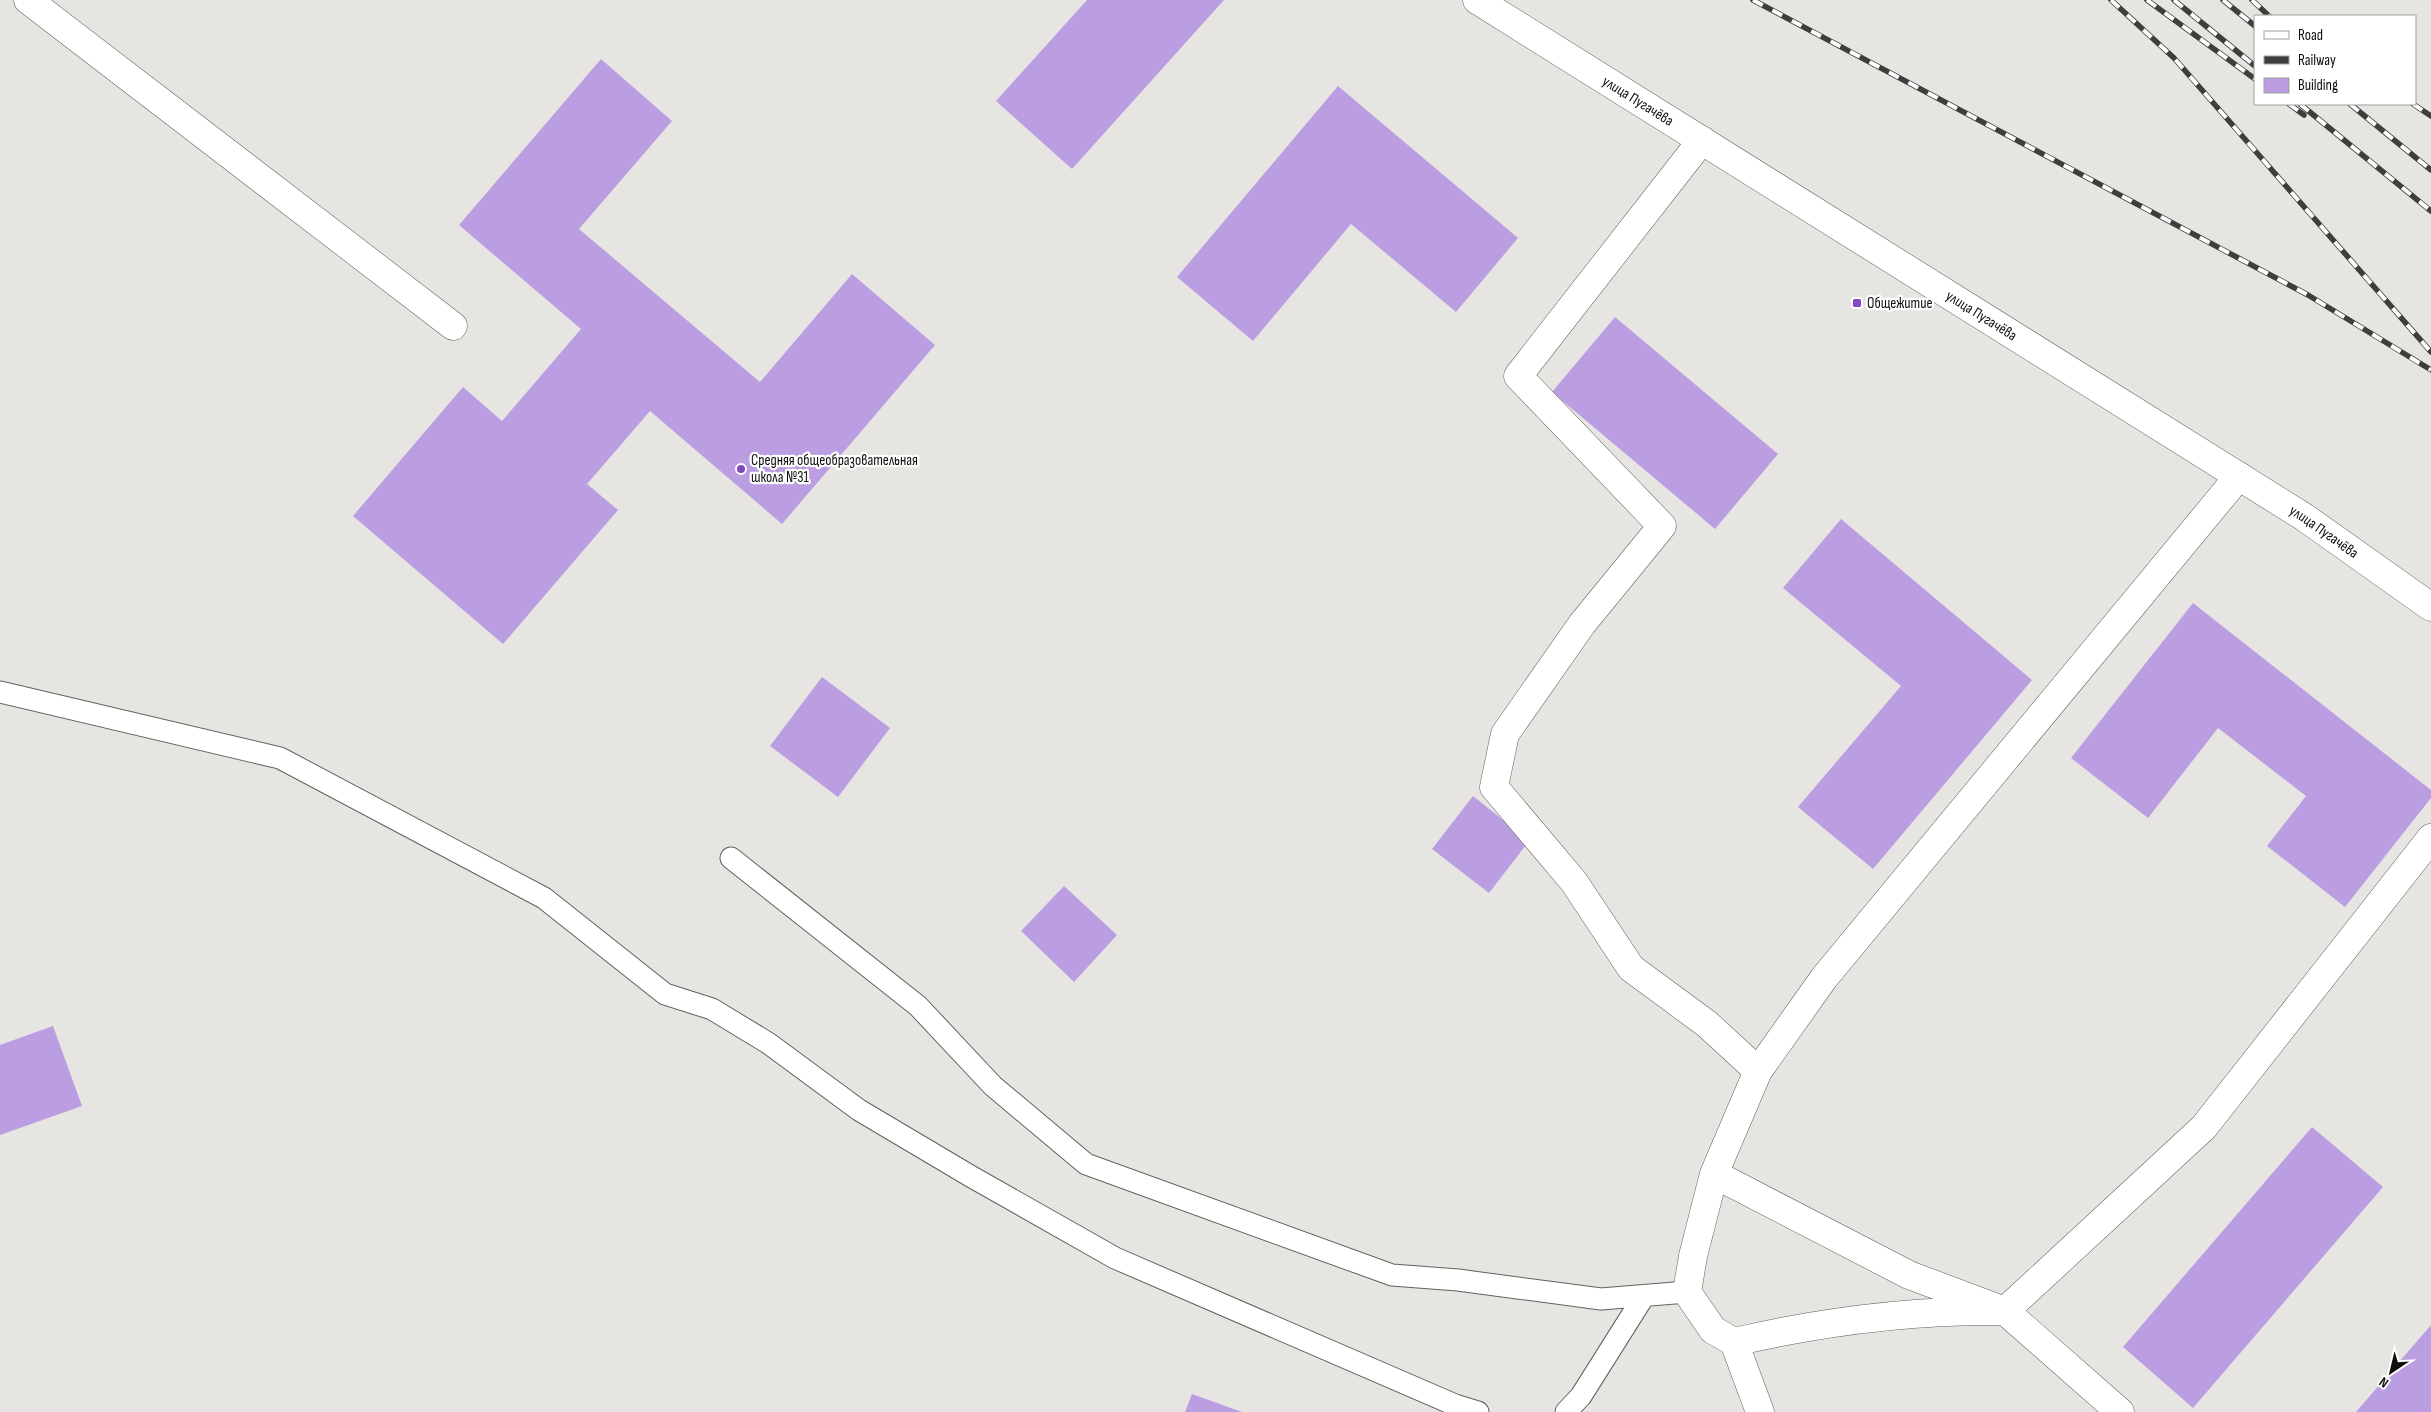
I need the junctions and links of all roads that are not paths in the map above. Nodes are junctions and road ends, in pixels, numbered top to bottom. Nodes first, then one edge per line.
1 (28, 0) edge
2 (1477, 0) edge
3 (1702, 140) junction
4 (453, 326) dead end
5 (2239, 476) junction
6 (2431, 607) edge
7 (0, 692) edge
8 (2431, 838) edge
9 (731, 858) dead end
10 (1758, 1071) junction
11 (1714, 1174) junction
12 (1687, 1292) junction
13 (1644, 1296) junction
14 (2005, 1311) junction
15 (1734, 1342) junction
16 (1478, 1412) edge
17 (1566, 1412) edge
18 (1760, 1412) edge
19 (2120, 1412) edge

1 - 4 street
2 - 3 street, улица Пугачёва
3 - 5 street, улица Пугачёва
3 - 10 street
5 - 6 street, улица Пугачёва
5 - 10 street
7 - 16 lane
8 - 14 street
9 - 13 lane
10 - 11 street
11 - 12 street
11 - 14 street
12 - 13 lane
12 - 15 street
13 - 17 lane
14 - 15 street
14 - 19 street
15 - 18 street

